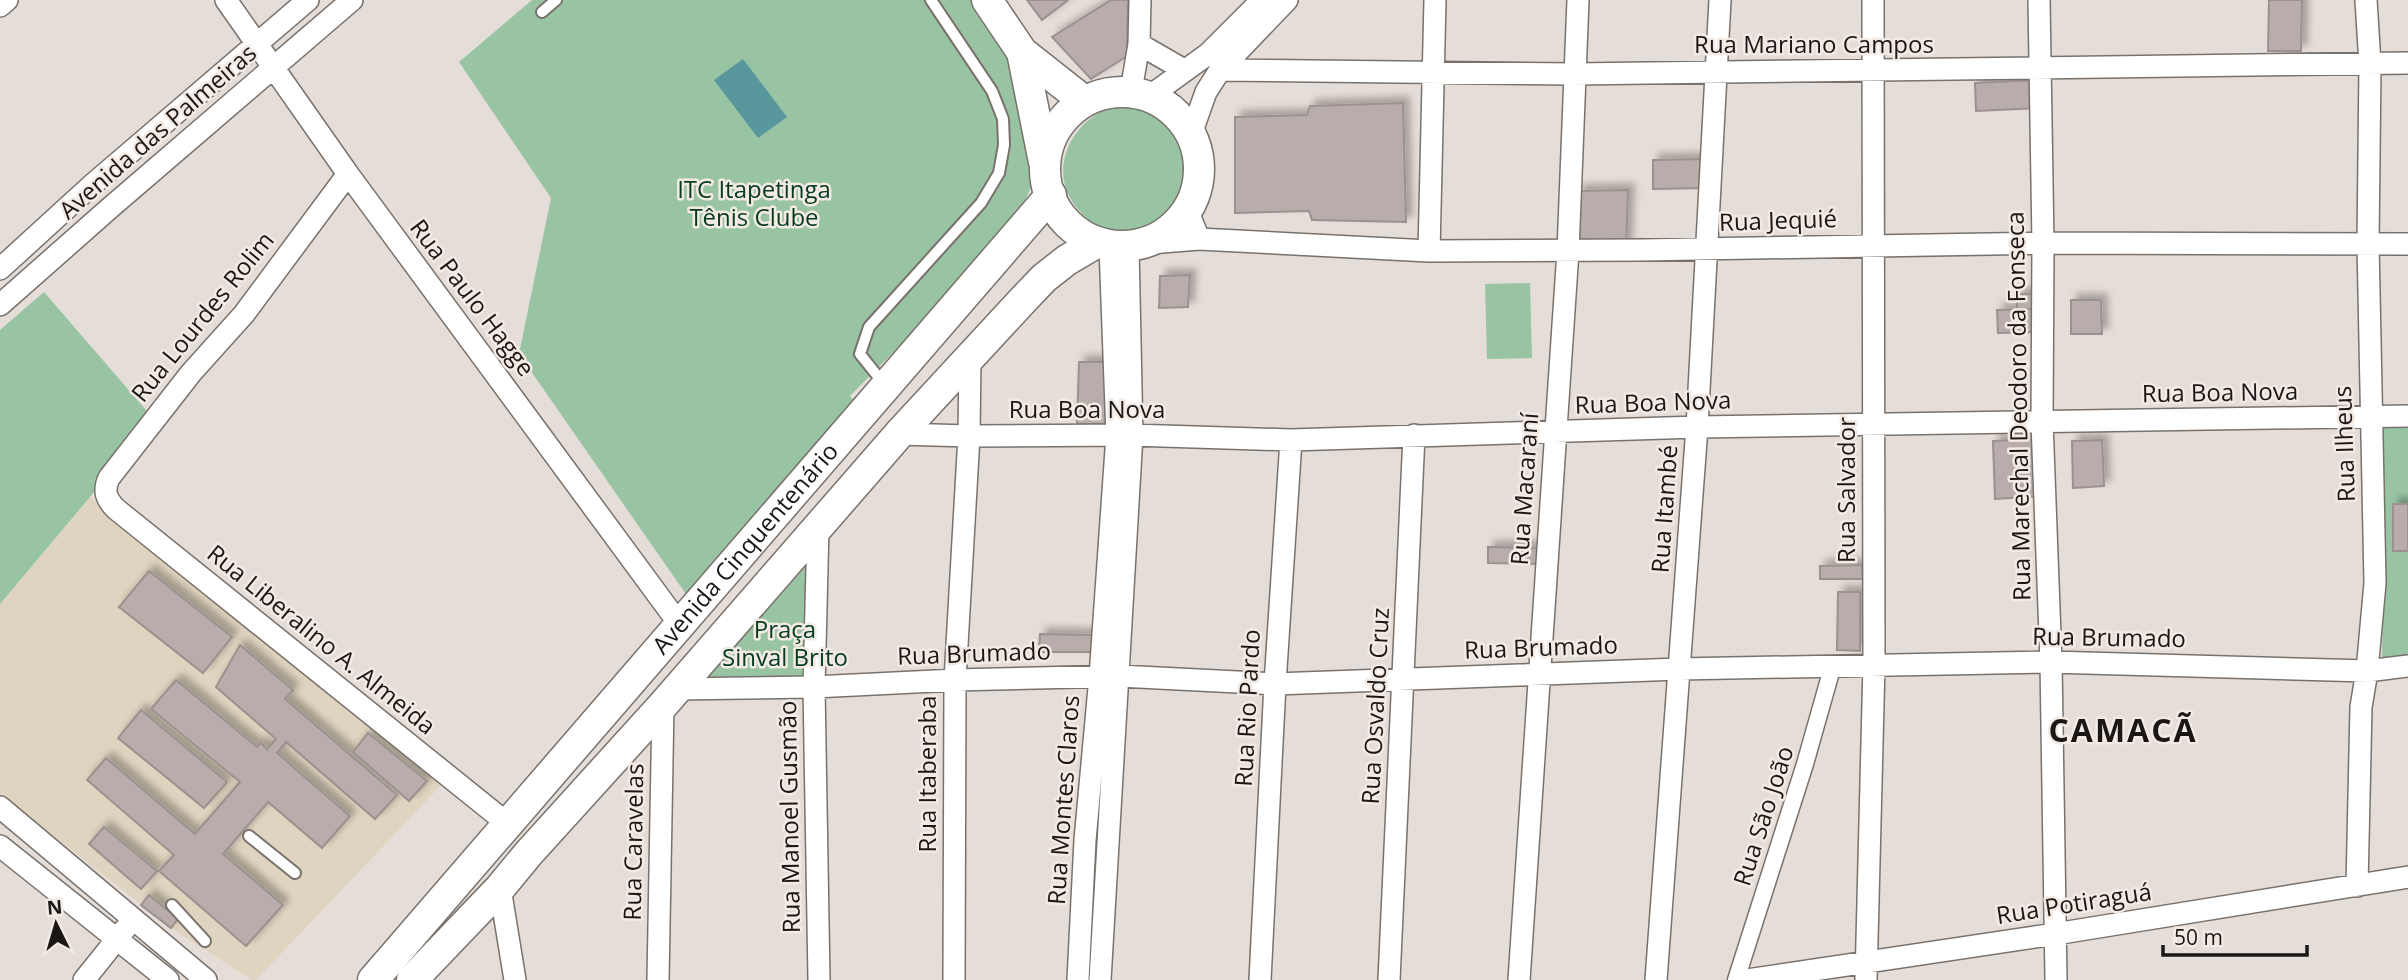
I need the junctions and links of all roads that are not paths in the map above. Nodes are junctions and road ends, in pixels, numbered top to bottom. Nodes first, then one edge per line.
1 (7, 0) edge
2 (226, 0) edge
3 (308, 0) edge
4 (352, 0) edge
5 (556, 0) edge
6 (930, 0) edge
7 (986, 0) edge
8 (1140, 0) edge
9 (1262, 0) edge
10 (1287, 0) edge
11 (1435, 0) edge
12 (1578, 0) edge
13 (1720, 0) edge
14 (1873, 0) edge
15 (2039, 0) edge
16 (2366, 0) edge
17 (0, 6) edge
18 (542, 12) dead end
19 (1139, 44) junction
20 (256, 45) junction
21 (1022, 52) junction
22 (2408, 63) edge
23 (2370, 64) junction
24 (274, 67) junction
25 (2040, 69) junction
26 (1184, 70) junction
27 (1220, 70) junction
28 (1716, 71) junction
29 (1873, 71) junction
30 (1433, 74) junction
31 (1574, 74) junction
32 (1140, 94) junction
33 (1084, 101) junction
34 (1191, 134) junction
35 (348, 174) junction
36 (1048, 183) junction
37 (1193, 225) junction
38 (2043, 243) junction
39 (2368, 244) junction
40 (2408, 244) edge
41 (1121, 245) junction
42 (1875, 245) junction
43 (1705, 249) junction
44 (1429, 251) junction
45 (1568, 251) junction
46 (0, 269) edge
47 (0, 305) edge
48 (970, 358) junction
49 (886, 386) junction
50 (2370, 416) junction
51 (2408, 416) edge
52 (2042, 422) junction
53 (1873, 425) junction
54 (1697, 427) junction
55 (1555, 432) junction
56 (899, 434) junction
57 (1125, 435) junction
58 (1414, 435) junction
59 (969, 436) junction
60 (1291, 440) junction
61 (106, 494) joint
62 (818, 527) junction
63 (680, 625) junction
64 (2051, 662) junction
65 (1874, 664) junction
66 (1833, 665) junction
67 (2408, 666) edge
68 (1679, 669) junction
69 (2367, 671) junction
70 (1541, 674) junction
71 (1110, 677) junction
72 (1403, 679) junction
73 (955, 680) junction
74 (1275, 684) junction
75 (814, 687) junction
76 (670, 697) junction
77 (0, 807) edge
78 (509, 824) junction
79 (248, 836) dead end
80 (0, 846) edge
81 (295, 873) dead end
82 (2408, 877) edge
83 (2357, 886) junction
84 (500, 888) junction
85 (441, 902) junction
86 (172, 905) dead end
87 (133, 919) junction
88 (2055, 934) junction
89 (116, 940) junction
90 (205, 941) dead end
91 (1867, 971) edge
92 (84, 980) edge
93 (168, 980) edge
94 (206, 980) edge
95 (373, 980) edge
96 (412, 980) edge
97 (514, 980) edge
98 (658, 980) edge
99 (818, 980) edge
100 (954, 980) edge
101 (1078, 980) edge
102 (1100, 980) edge
103 (1261, 980) edge
104 (1389, 980) edge
105 (1519, 980) edge
106 (1656, 980) edge
107 (1736, 980) edge
108 (1747, 980) edge
109 (2056, 980) edge

1 - 17 street
2 - 20 street, Rua Paulo Hagge
3 - 20 street, Avenida das Palmeiras
4 - 24 street, Avenida das Palmeiras
5 - 18 lane
6 - 49 lane
7 - 21 main road
8 - 19 street
9 - 26 street
10 - 27 street
11 - 30 street
12 - 31 street, Rua Macaraní
13 - 28 street, Rua Itambé
14 - 29 street, Rua Salvador
15 - 25 street, Rua Marechal Deodoro da Fonseca
16 - 23 street, Rua Ilheus
19 - 26 street
19 - 32 street
20 - 24 street, Rua Paulo Hagge
20 - 46 street, Avenida das Palmeiras
21 - 33 main road
21 - 36 main road
22 - 23 street, Rua Mariano Campos
23 - 25 street, Rua Mariano Campos
23 - 39 street, Rua Ilheus
24 - 35 street, Rua Paulo Hagge
24 - 47 street, Avenida das Palmeiras
25 - 29 street, Rua Mariano Campos
25 - 38 street, Rua Marechal Deodoro da Fonseca
26 - 32 street
27 - 30 street, Rua Mariano Campos
27 - 34 street
28 - 29 street, Rua Mariano Campos
28 - 31 street, Rua Mariano Campos
28 - 43 street, Rua Itambé
29 - 42 street, Rua Salvador
30 - 31 street, Rua Mariano Campos
30 - 44 street
31 - 45 street, Rua Macaraní
32 - 33 main road
32 - 34 main road
33 - 36 main road
34 - 37 main road
35 - 61 street, Rua Lourdes Rolim
35 - 63 street, Rua Paulo Hagge
36 - 41 main road
36 - 49 main road, Avenida Cinquentenário
37 - 41 main road
37 - 44 street, Rua Jequié
38 - 39 street, Rua Jequié
38 - 42 street, Rua Jequié
38 - 52 street, Rua Marechal Deodoro da Fonseca
39 - 40 street, Rua Jequié
39 - 50 street, Rua Ilheus
41 - 48 main road, Avenida Cinquentenário
41 - 57 street, Rua Montes Claros
42 - 43 street, Rua Jequié
42 - 53 street, Rua Salvador
43 - 45 street, Rua Jequié
43 - 54 street, Rua Itambé
44 - 45 street, Rua Jequié
45 - 55 street, Rua Macaraní
48 - 56 main road, Avenida Cinquentenário
48 - 59 street, Rua Itaberaba
49 - 63 main road, Avenida Cinquentenário
50 - 51 street, Rua Boa Nova
50 - 52 street, Rua Boa Nova
50 - 69 street, Rua Ilheus
52 - 53 street, Rua Boa Nova
52 - 64 street, Rua Marechal Deodoro da Fonseca
53 - 54 street, Rua Boa Nova
53 - 65 street, Rua Salvador
54 - 55 street, Rua Boa Nova
54 - 68 street, Rua Itambé
55 - 58 street, Rua Boa Nova
55 - 70 street, Rua Macaraní
56 - 59 street, Rua Boa Nova
56 - 62 main road, Avenida Cinquentenário
57 - 59 street, Rua Boa Nova
57 - 60 street, Rua Boa Nova
57 - 71 street, Rua Montes Claros
58 - 60 street, Rua Boa Nova
58 - 72 street, Rua Osvaldo Cruz
59 - 73 street, Rua Itaberaba
60 - 74 street, Rua Rio Pardo
61 - 78 street, Rua Liberalino A. Almeida
62 - 75 street, Rua Manoel Gusmão
62 - 76 main road, Avenida Cinquentenário
63 - 78 main road, Avenida Cinquentenário
64 - 65 street, Rua Brumado
64 - 69 street, Rua Brumado
64 - 88 street, Rua Marechal Deodoro da Fonseca
65 - 66 street, Rua Brumado
65 - 91 street, Rua Salvador
66 - 68 street, Rua Brumado
66 - 107 street, Rua São João
67 - 69 street, Rua Brumado
68 - 70 street, Rua Brumado
68 - 106 street, Rua Itambé
69 - 83 street, Rua Ilheus
70 - 72 street, Rua Brumado
70 - 105 street, Rua Macaraní
71 - 73 street, Rua Brumado
71 - 74 street, Rua Brumado
71 - 101 street, Rua Montes Claros
71 - 102 street, Rua Montes Claros
72 - 74 street, Rua Brumado
72 - 104 street, Rua Osvaldo Cruz
73 - 75 street, Rua Brumado
73 - 100 street, Rua Itaberaba
74 - 103 street, Rua Rio Pardo
75 - 76 street, Rua Brumado
75 - 99 street, Rua Manoel Gusmão
76 - 84 main road, Avenida Cinquentenário
76 - 98 street, Rua Caravelas
77 - 87 street
78 - 85 main road, Avenida Cinquentenário
79 - 81 lane
80 - 89 street
82 - 83 street, Rua Potiraguá
83 - 88 street, Rua Potiraguá
84 - 85 main road
84 - 96 main road, Avenida Cinquentenário
84 - 97 street
85 - 95 main road, Avenida Cinquentenário
86 - 90 lane
87 - 89 street
87 - 94 street
88 - 91 street, Rua Potiraguá
88 - 109 street, Rua Marechal Deodoro da Fonseca
89 - 92 street
89 - 93 street
91 - 108 street, Rua Potiraguá

